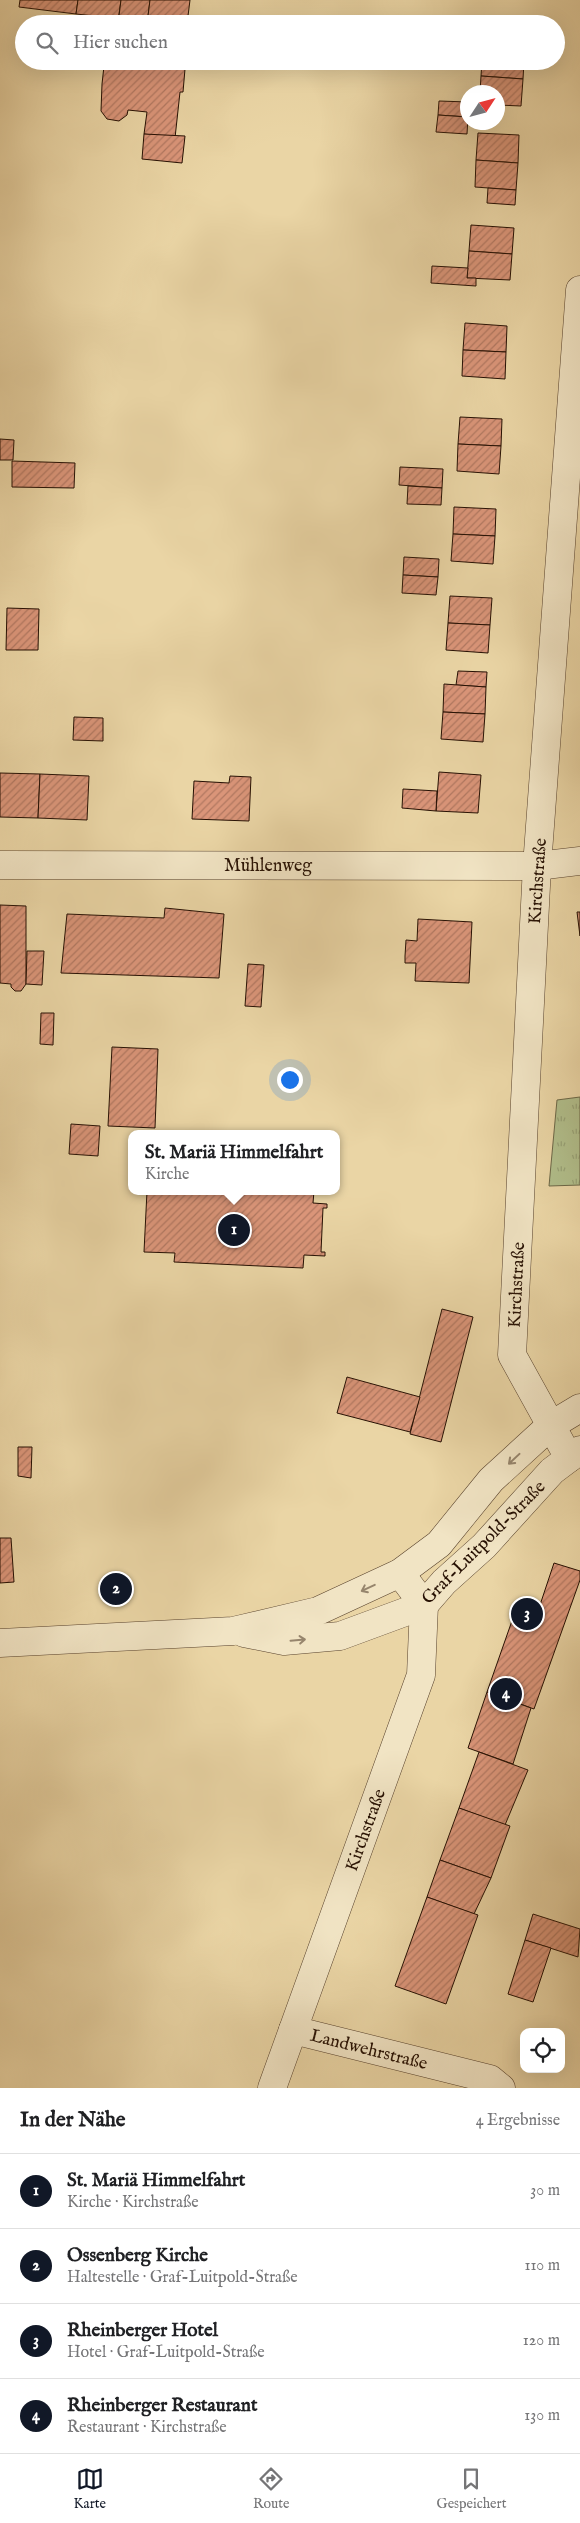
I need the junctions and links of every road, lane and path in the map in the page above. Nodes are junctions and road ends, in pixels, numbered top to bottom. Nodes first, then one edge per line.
1 (580, 290) edge
2 (580, 861) edge
3 (0, 865) edge
4 (537, 866) junction
5 (580, 1408) edge
6 (550, 1426) junction
7 (574, 1454) edge
8 (400, 1574) junction
9 (424, 1605) junction
10 (233, 1631) junction
11 (0, 1643) edge
12 (293, 2030) junction
13 (272, 2088) edge
14 (501, 2088) edge

1 - 4 street, Kirchstraße
2 - 4 street, Mühlenweg
3 - 4 street, Mühlenweg
4 - 6 street, Kirchstraße
5 - 6 street, Graf-Luitpold-Straße
6 - 7 street, Kirchstraße
6 -> 8 street, Graf-Luitpold-Straße
7 - 9 street, Graf-Luitpold-Straße
8 - 9 street
8 -> 10 street, Graf-Luitpold-Straße
10 -> 9 street, Graf-Luitpold-Straße
9 - 12 street, Kirchstraße
10 - 11 street, Graf-Luitpold-Straße
12 - 13 street, Kirchstraße
12 - 14 street, Landwehrstraße

